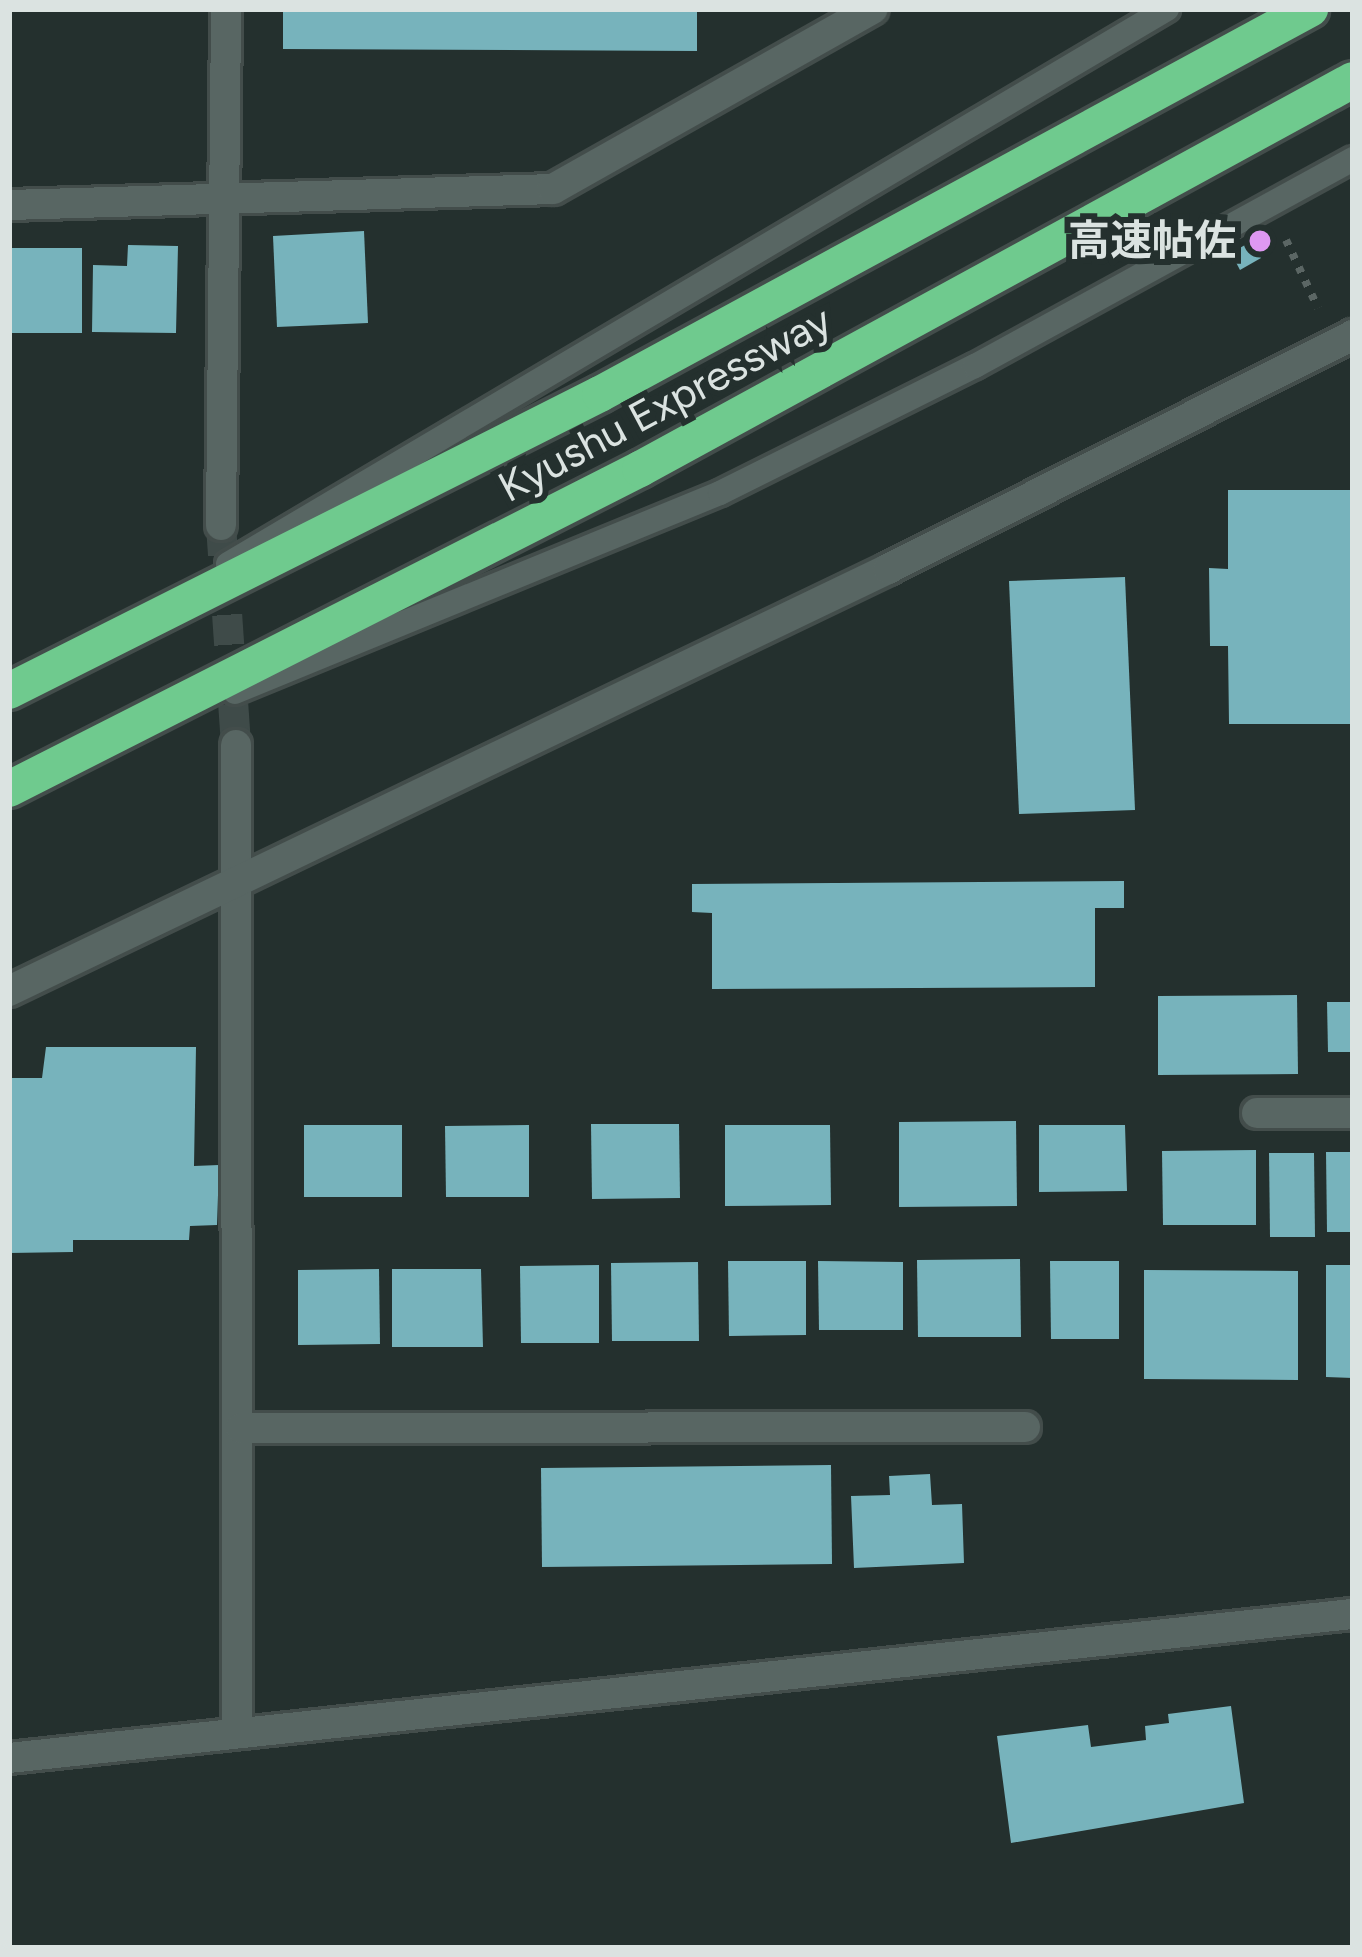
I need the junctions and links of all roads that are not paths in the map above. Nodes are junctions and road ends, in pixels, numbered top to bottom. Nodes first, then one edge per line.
1 (226, 9) edge
2 (873, 9) edge
3 (1167, 9) edge
4 (1310, 9) edge
5 (1353, 80) edge
6 (1353, 159) edge
7 (230, 204) junction
8 (9, 205) edge
9 (1353, 335) edge
10 (221, 525) tunnel mouth
11 (51, 670) junction
12 (9, 691) edge
13 (236, 746) tunnel mouth
14 (76, 757) junction
15 (9, 789) edge
16 (239, 884) junction
17 (9, 991) edge
18 (1257, 1113) dead end
19 (1353, 1113) edge
20 (1025, 1427) dead end
21 (241, 1428) junction
22 (1353, 1614) edge
23 (238, 1733) junction
24 (9, 1758) edge

1 - 7 street
2 - 7 street
3 - 11 lane
4 - 11 highway, Kyushu Expressway
5 - 14 highway, Kyushu Expressway
6 - 14 lane
7 - 8 street
7 - 10 street
9 - 16 street
11 - 12 highway, Kyushu Expressway
13 - 16 street
14 - 15 highway, Kyushu Expressway
16 - 17 street
16 - 21 street
18 - 19 street
20 - 21 street
21 - 23 street
22 - 23 street
23 - 24 street

